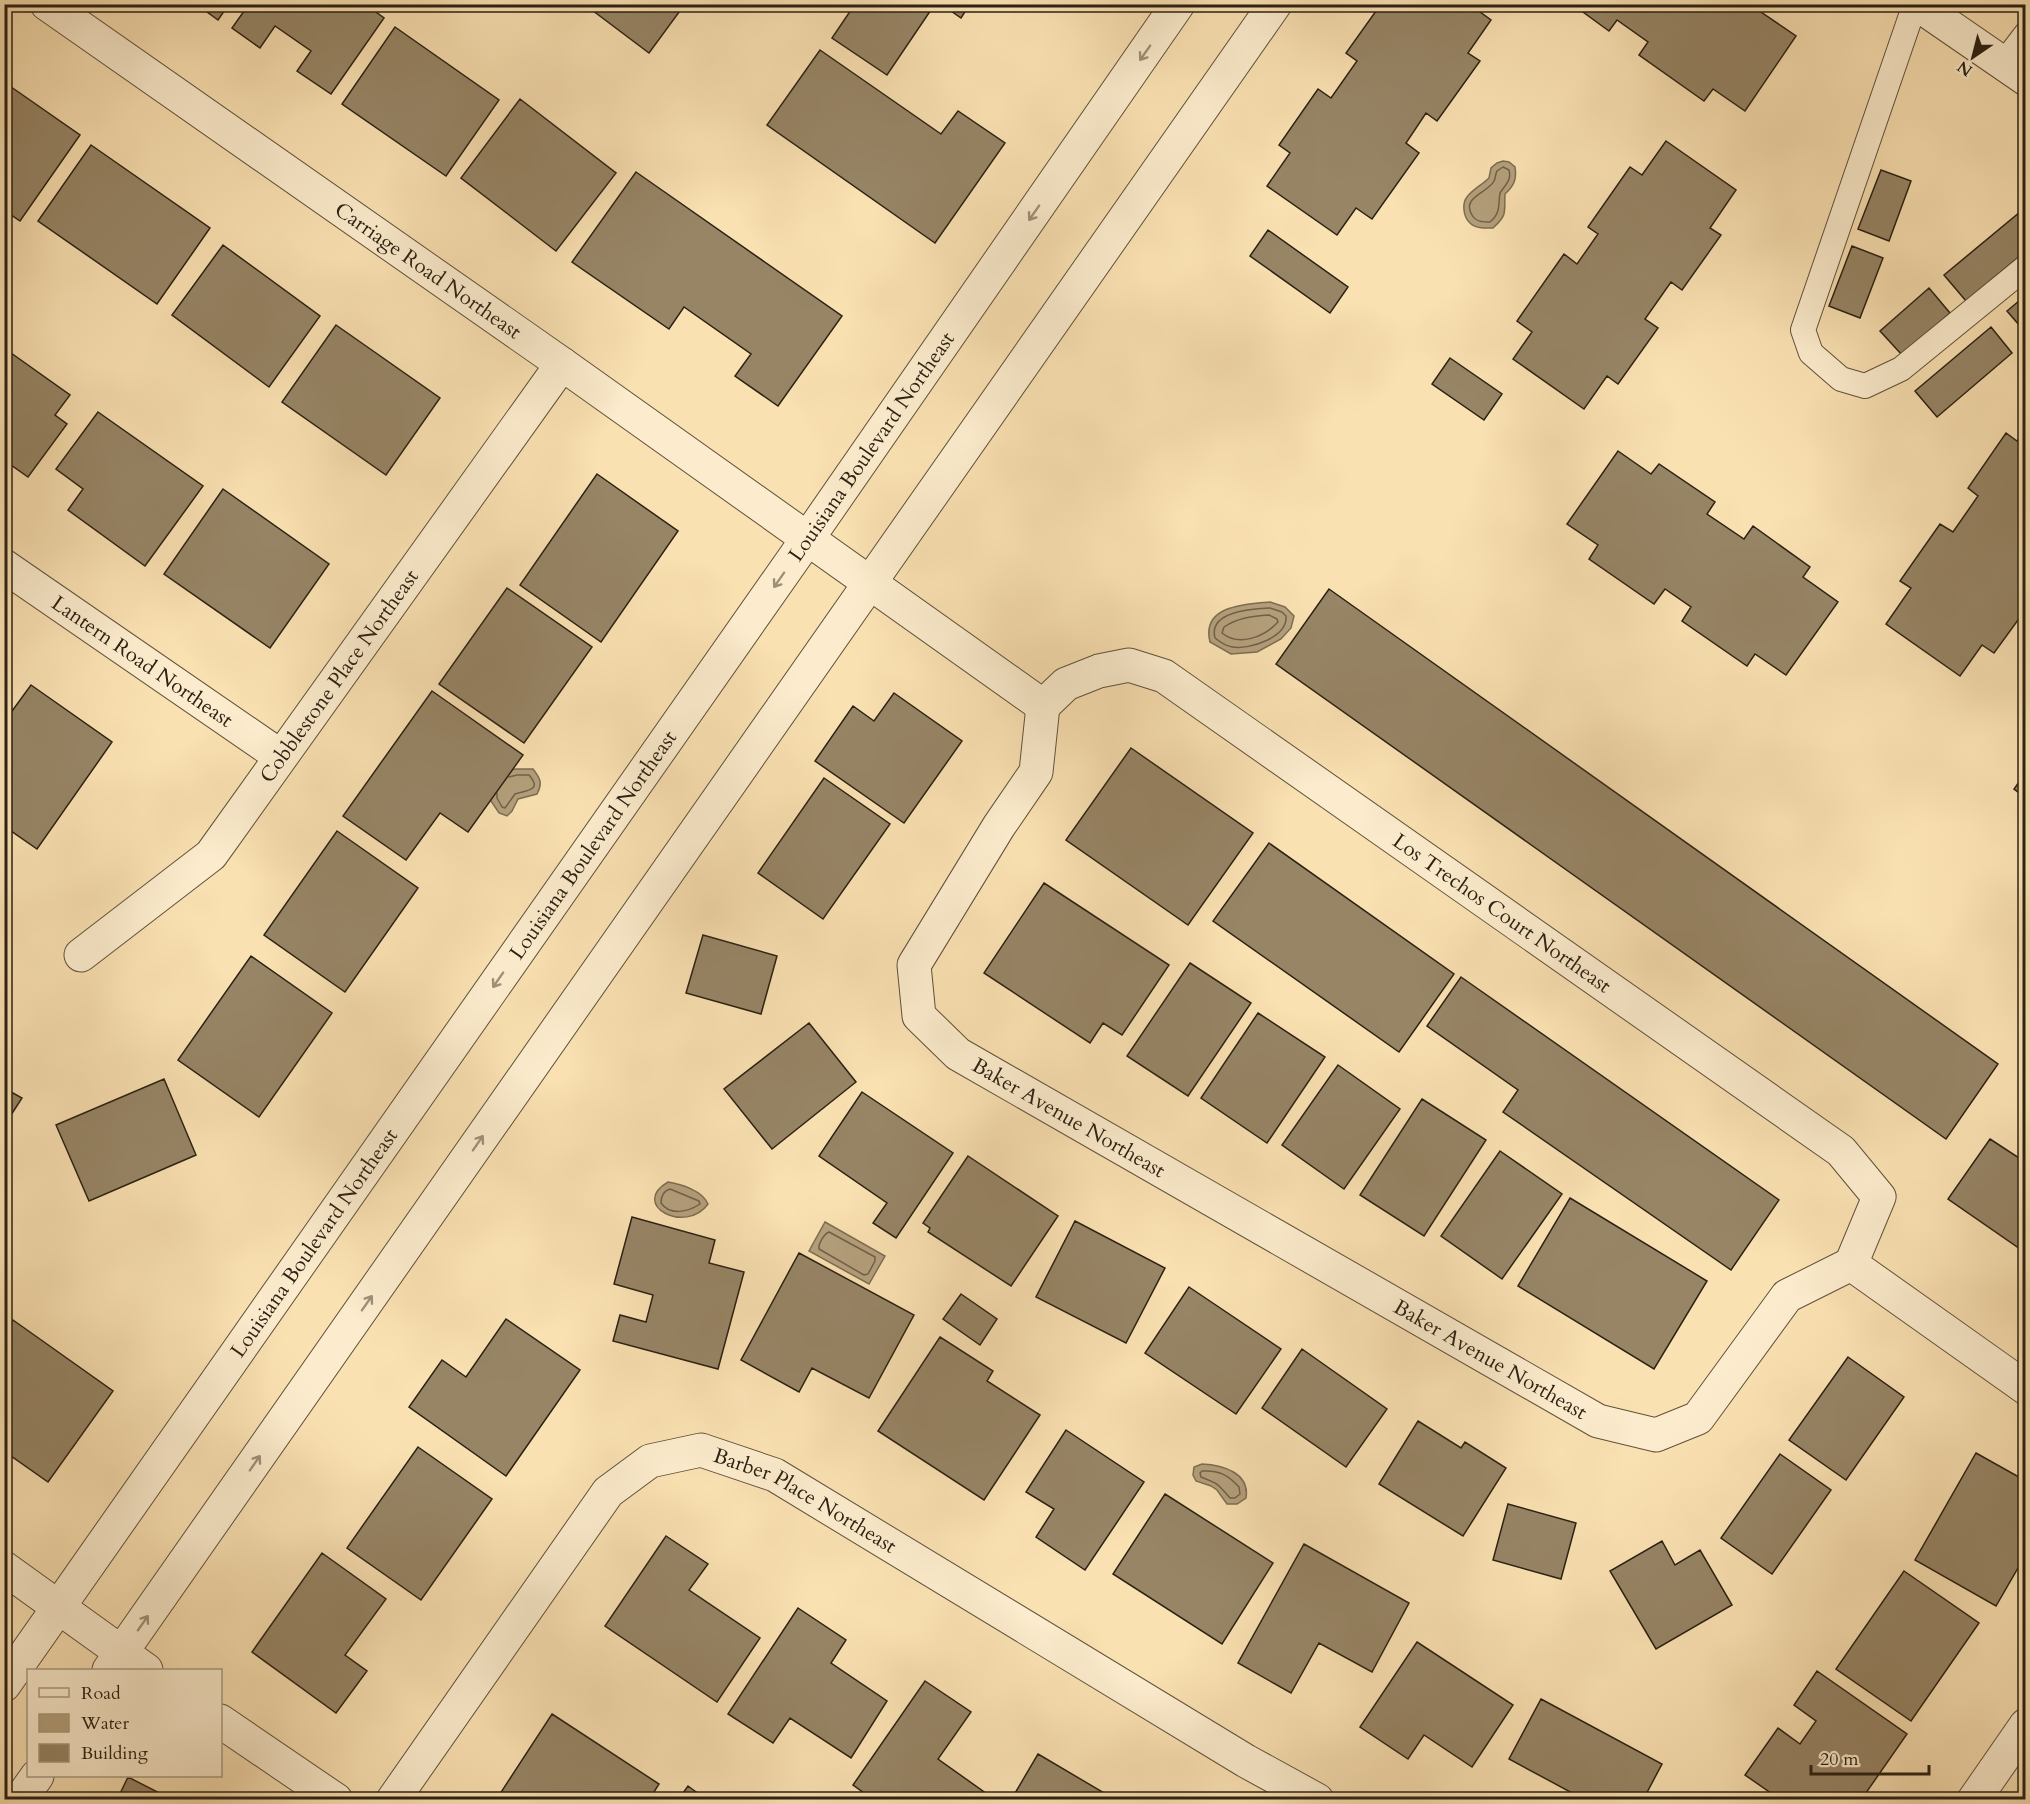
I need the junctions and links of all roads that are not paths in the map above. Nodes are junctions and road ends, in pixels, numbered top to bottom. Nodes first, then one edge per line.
1 (47, 4) edge
2 (1178, 4) edge
3 (1275, 4) edge
4 (1916, 4) edge
5 (2025, 34) edge
6 (2014, 72) edge
7 (2025, 267) edge
8 (562, 364) junction
9 (808, 538) junction
10 (4, 566) edge
11 (871, 583) junction
12 (1043, 706) junction
13 (280, 756) junction
14 (81, 956) dead end
15 (1851, 1264) junction
16 (2025, 1388) edge
17 (4, 1568) edge
18 (59, 1606) junction
19 (125, 1665) edge
20 (4, 1685) edge
21 (222, 1722) edge
22 (2025, 1725) edge
23 (36, 1777) edge
24 (20, 1800) edge
25 (336, 1800) edge
26 (393, 1800) edge
27 (1317, 1800) edge
28 (1974, 1800) edge

1 - 8 street, Carriage Road Northeast
2 -> 9 street, Louisiana Boulevard Northeast
3 - 11 street
4 - 6 street
4 - 7 lane
5 - 6 lane
8 - 9 street, Carriage Road Northeast
8 - 13 street, Cobblestone Place Northeast
9 - 11 street, Carriage Road Northeast
9 -> 18 street, Louisiana Boulevard Northeast
10 - 13 street, Lantern Road Northeast
11 - 12 street
19 -> 11 street
12 - 15 street, Los Trechos Court Northeast
12 - 15 street, Baker Avenue Northeast
13 - 14 street, Cobblestone Place Northeast
15 - 16 street
17 - 18 street
18 - 19 street
18 - 20 street, Louisiana Boulevard Northeast
21 - 25 street
22 - 28 street
23 - 24 street
26 - 27 street, Barber Place Northeast

